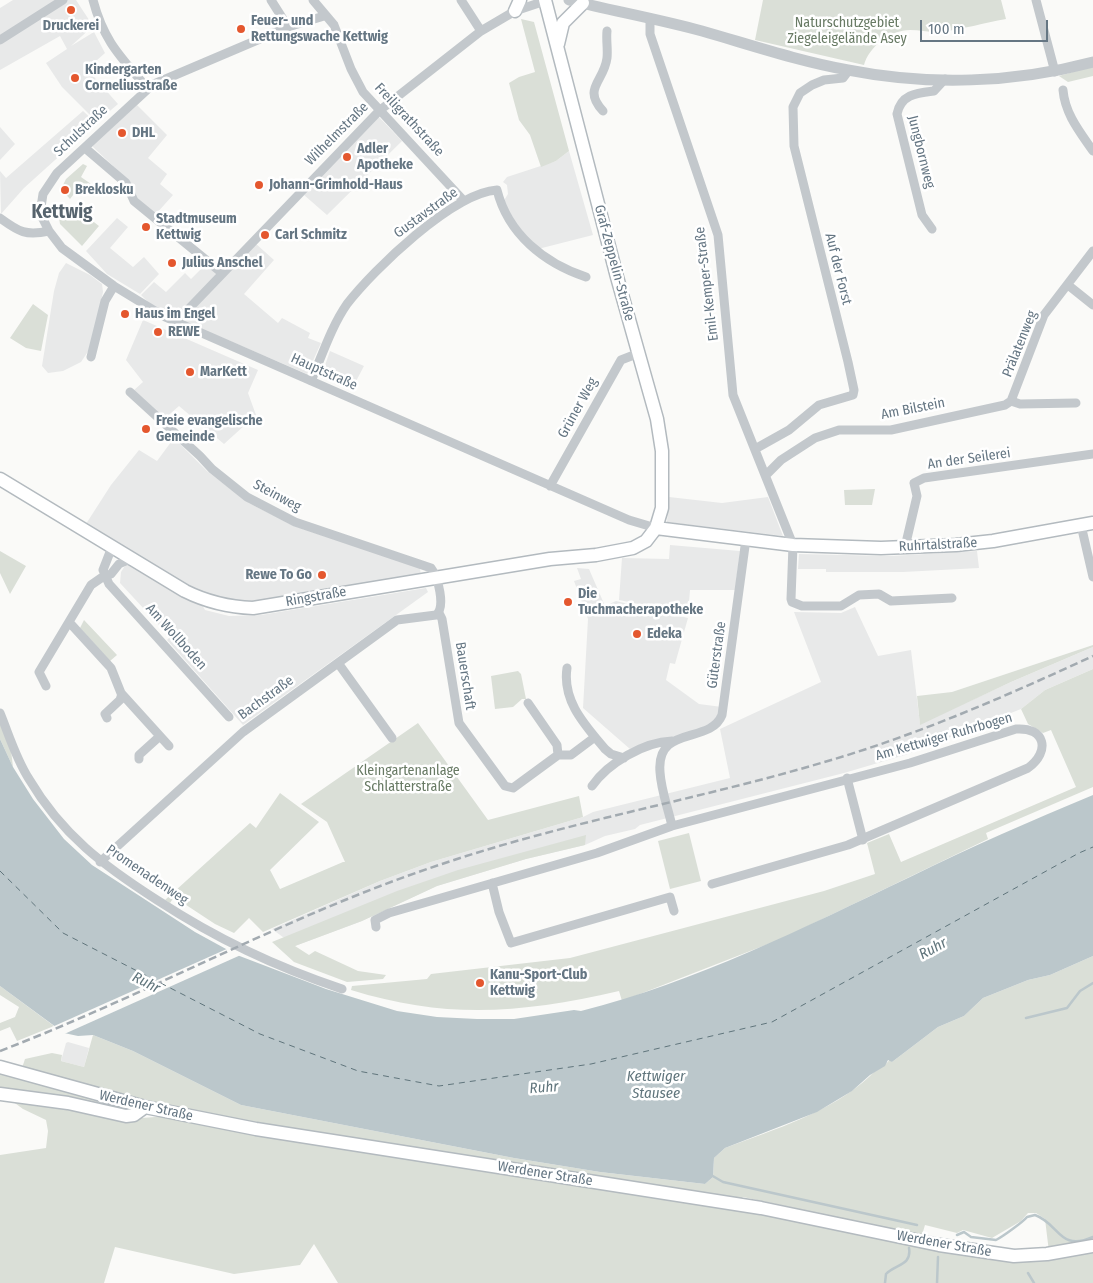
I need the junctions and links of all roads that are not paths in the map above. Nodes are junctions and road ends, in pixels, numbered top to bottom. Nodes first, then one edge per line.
1 (63, 0) edge
2 (93, 0) edge
3 (271, 0) edge
4 (313, 0) edge
5 (461, 0) edge
6 (547, 0) edge
7 (568, 0) edge
8 (1036, 0) edge
9 (583, 3) junction
10 (518, 6) edge
11 (324, 16) junction
12 (650, 18) junction
13 (288, 28) junction
14 (481, 31) junction
15 (607, 31) dead end
16 (0, 40) edge
17 (557, 46) junction
18 (1093, 62) edge
19 (849, 70) junction
20 (1055, 72) junction
21 (945, 80) junction
22 (148, 89) junction
23 (1063, 90) dead end
24 (378, 111) junction
25 (603, 111) dead end
26 (85, 148) junction
27 (1093, 151) edge
28 (464, 201) junction
29 (0, 218) edge
30 (47, 228) junction
31 (932, 229) dead end
32 (1093, 251) edge
33 (222, 273) junction
34 (586, 277) dead end
35 (1068, 285) junction
36 (114, 286) junction
37 (1093, 304) edge
38 (176, 322) junction
39 (639, 353) junction
40 (91, 357) dead end
41 (311, 381) junction
42 (130, 392) dead end
43 (1010, 401) junction
44 (1076, 403) dead end
45 (755, 449) junction
46 (1093, 454) edge
47 (766, 476) junction
48 (0, 479) edge
49 (550, 486) junction
50 (1087, 524) edge
51 (656, 528) junction
52 (746, 539) junction
53 (793, 545) junction
54 (112, 547) junction
55 (905, 547) junction
56 (137, 561) junction
57 (104, 576) junction
58 (438, 577) junction
59 (1093, 577) edge
60 (952, 598) dead end
61 (439, 613) junction
62 (69, 622) junction
63 (338, 663) junction
64 (567, 668) dead end
65 (46, 686) dead end
66 (122, 694) junction
67 (528, 703) dead end
68 (0, 713) edge
69 (229, 717) dead end
70 (107, 718) dead end
71 (160, 736) junction
72 (595, 737) junction
73 (392, 738) dead end
74 (672, 742) junction
75 (169, 746) dead end
76 (558, 755) junction
77 (624, 758) junction
78 (139, 759) dead end
79 (847, 778) junction
80 (592, 786) dead end
81 (672, 826) junction
82 (863, 840) junction
83 (100, 862) junction
84 (492, 883) junction
85 (712, 884) dead end
86 (674, 911) dead end
87 (376, 927) dead end
88 (342, 989) dead end
89 (0, 1067) edge
90 (0, 1094) edge
91 (145, 1107) junction
92 (1093, 1246) edge

1 - 16 street
2 - 22 street
3 - 13 street
4 - 11 street, Freiligrathstraße
5 - 14 street
6 - 10 street, Wilhelmstraße
6 - 17 main road, Graf-Zeppelin-Straße
7 - 9 street
8 - 20 street
9 - 12 street
9 - 17 main road
10 - 14 street, Wilhelmstraße
11 - 13 street, Schulstraße
11 - 24 street, Freiligrathstraße
12 - 19 street
12 - 45 street, Emil-Kemper-Straße
13 - 22 street, Schulstraße
14 - 24 street, Wilhelmstraße
15 - 25 street
17 - 39 main road, Graf-Zeppelin-Straße
18 - 20 street
19 - 21 street
19 - 45 street, Auf der Forst
20 - 21 street
21 - 31 street, Jungbornweg
22 - 26 street, Schulstraße
23 - 27 street
24 - 28 street, Freiligrathstraße
24 - 33 street, Wilhelmstraße
26 - 30 street, Schulstraße
26 - 33 street
28 - 34 street, Gustavstraße
28 - 41 street, Gustavstraße
29 - 30 street
30 - 36 street, Hauptstraße
32 - 35 street, Prälatenweg
33 - 38 street, Wilhelmstraße
35 - 37 street
35 - 43 street, Prälatenweg
36 - 38 street, Hauptstraße
36 - 40 street
38 - 41 street, Hauptstraße
39 - 49 street, Grüner Weg
39 - 51 main road, Graf-Zeppelin-Straße
41 - 49 street, Hauptstraße
42 - 58 street, Steinweg
43 - 44 street, Am Bilstein
43 - 47 street, Am Bilstein
45 - 47 street, Emil-Kemper-Straße
46 - 55 street, An der Seilerei
47 - 53 street, Emil-Kemper-Straße
48 - 54 main road, Ringstraße
49 - 51 street, Hauptstraße
50 - 55 main road, Ruhrtalstraße
50 - 59 street, Ruhrtalstraße
51 - 52 main road, Ruhrtalstraße
51 - 58 main road, Ringstraße
52 - 53 main road, Ruhrtalstraße
52 - 74 street, Güterstraße
53 - 55 main road, Ruhrtalstraße
53 - 60 street
54 - 56 main road, Ringstraße
54 - 57 street
56 - 57 street
56 - 58 main road, Ringstraße
57 - 62 street
57 - 69 street, Am Wollboden
58 - 61 street
61 - 63 street, Bachstraße
61 - 76 street, Bauerschaft
62 - 65 street
62 - 66 street
63 - 73 street
63 - 83 street, Bachstraße
64 - 72 street
66 - 70 street
66 - 71 street
67 - 76 street
68 - 83 street, Promenadenweg
71 - 75 street
71 - 78 street
72 - 76 street, Bauerschaft
72 - 77 street
74 - 77 street, Güterstraße
74 - 81 street
77 - 80 street, Güterstraße
79 - 81 street, Am Kettwiger Ruhrbogen
79 - 82 street
79 - 82 street, Am Kettwiger Ruhrbogen
81 - 84 street, Am Kettwiger Ruhrbogen
82 - 85 street, Am Kettwiger Ruhrbogen
83 - 88 street, Promenadenweg
84 - 86 street
84 - 87 street, Am Kettwiger Ruhrbogen
89 - 91 main road, Werdener Straße
90 - 91 main road
91 - 92 main road, Werdener Straße

